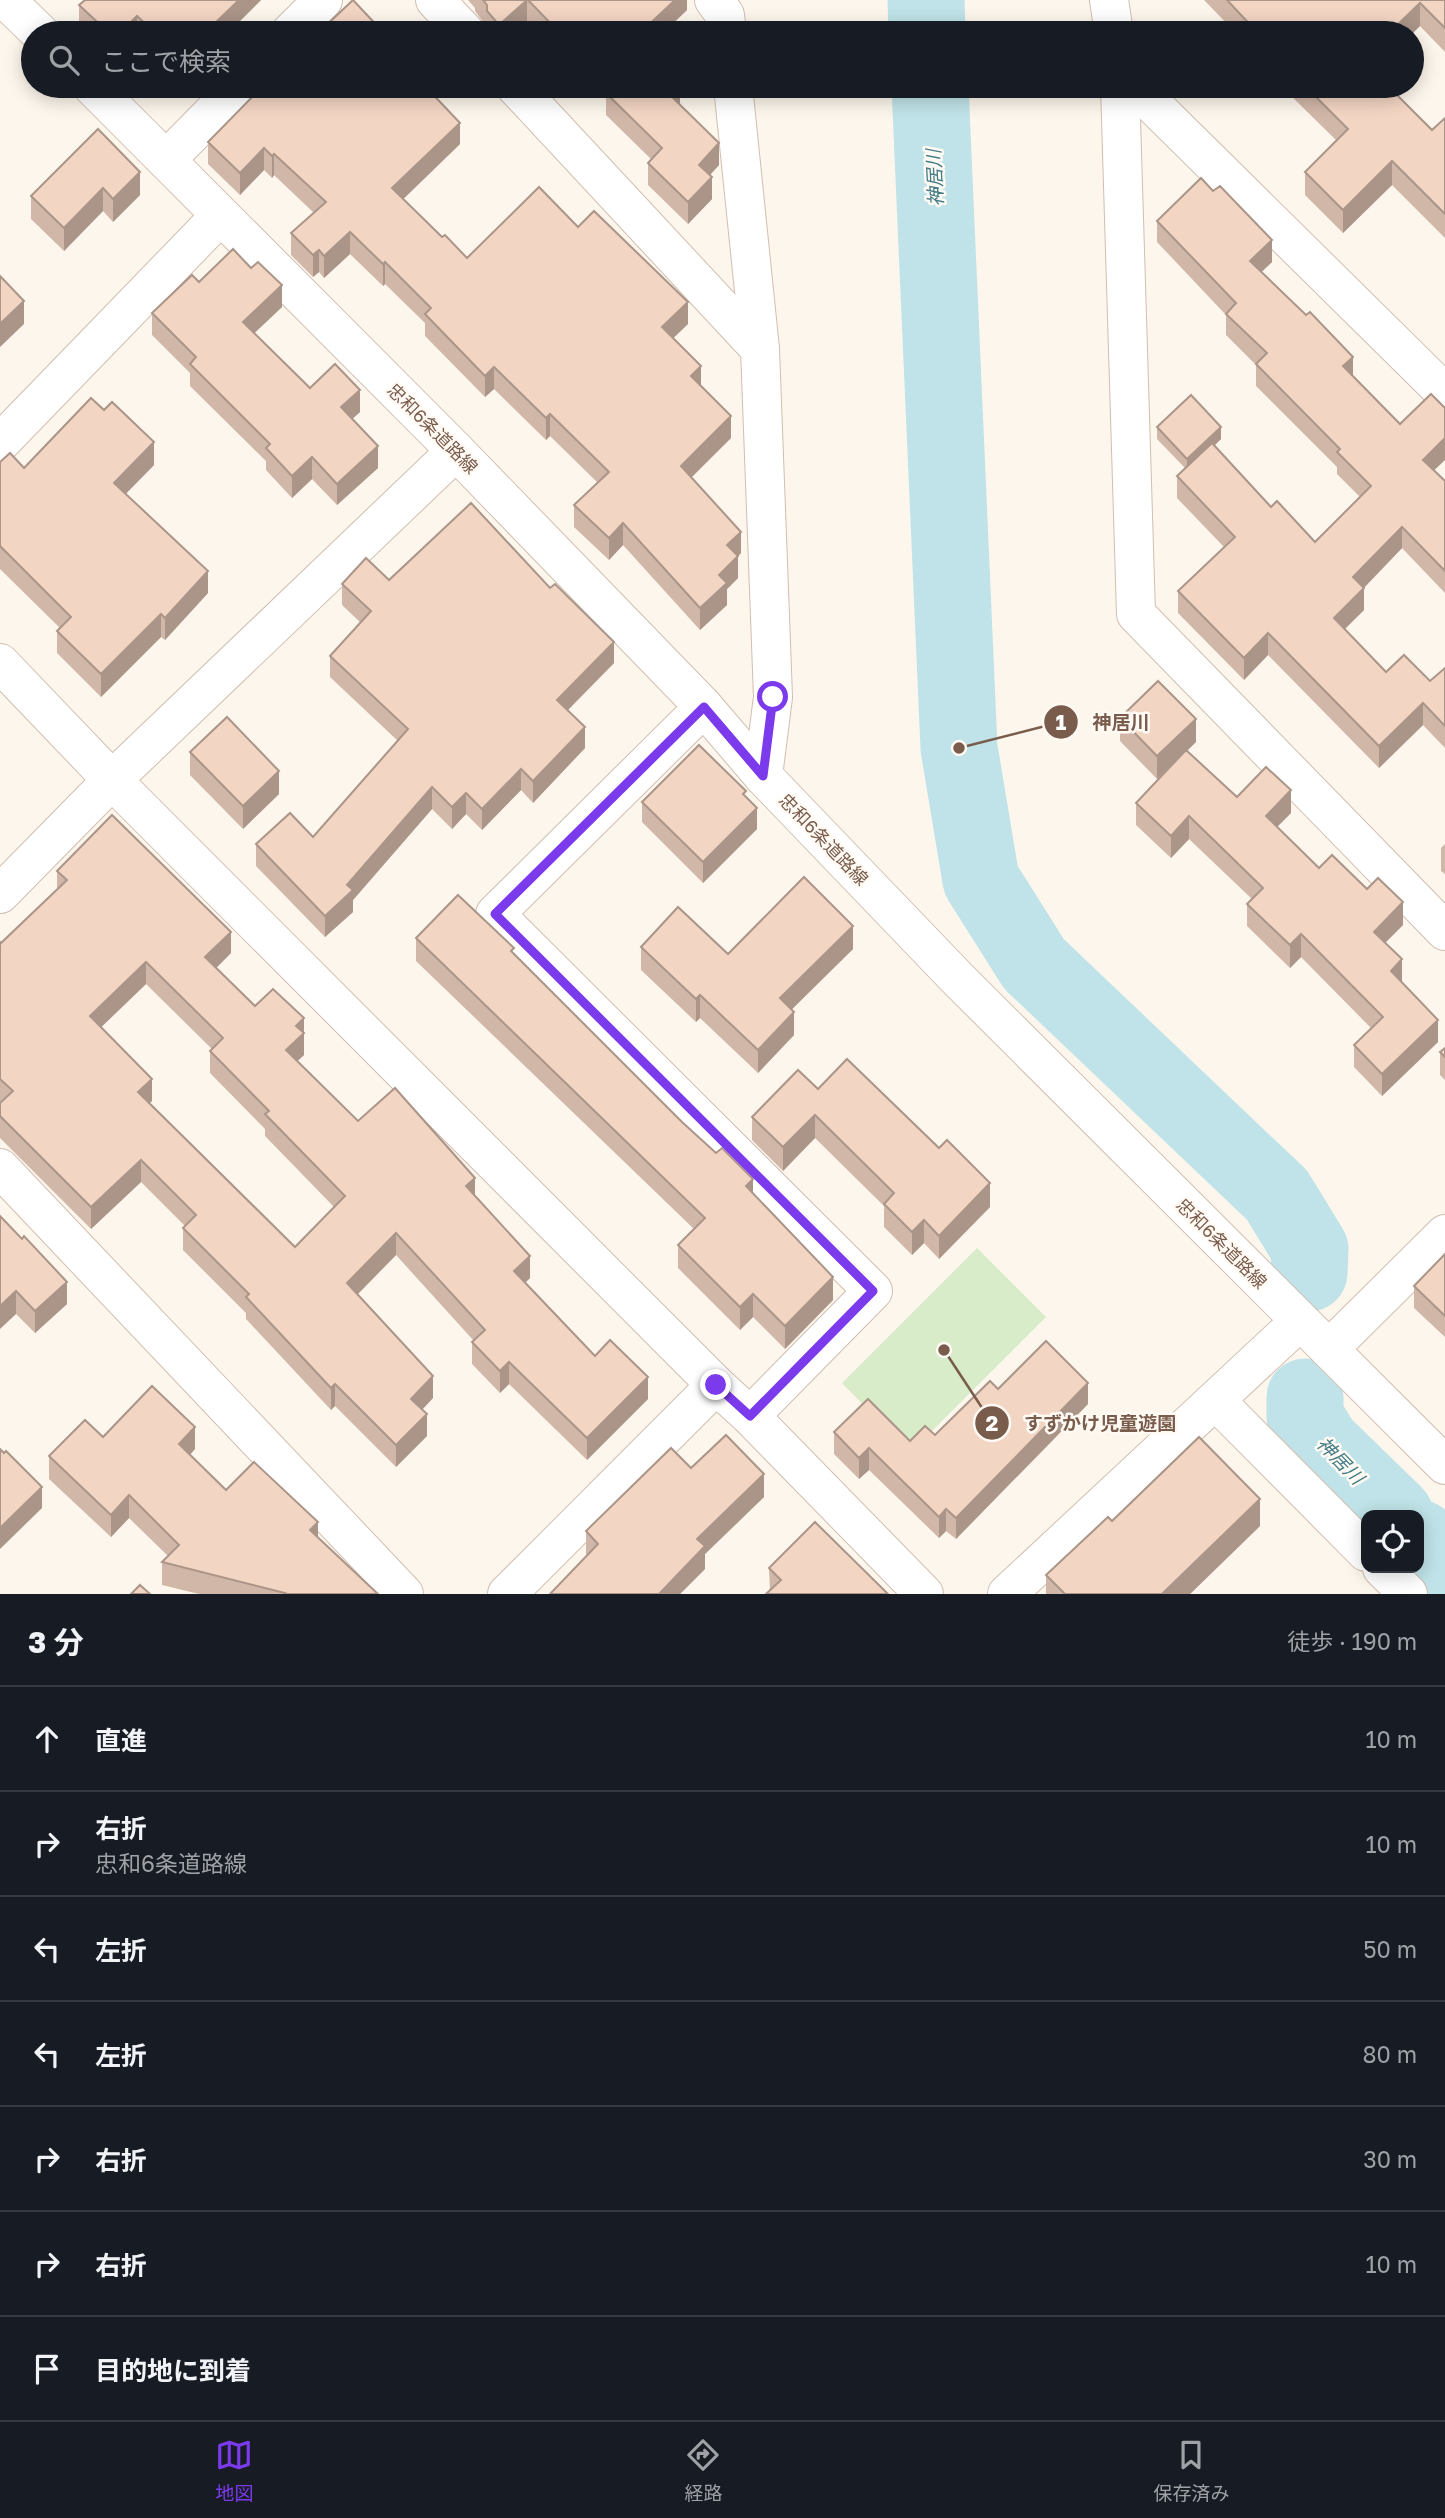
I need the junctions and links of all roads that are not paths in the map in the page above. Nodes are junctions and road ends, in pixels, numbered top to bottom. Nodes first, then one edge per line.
1 (6, 0) edge
2 (323, 0) edge
3 (435, 0) edge
4 (714, 0) edge
5 (1109, 0) edge
6 (28, 21) edge
7 (302, 21) edge
8 (455, 21) edge
9 (726, 21) edge
10 (1112, 21) edge
11 (104, 98) edge
12 (227, 98) edge
13 (526, 98) edge
14 (734, 98) edge
15 (1121, 98) edge
16 (1146, 98) edge
17 (166, 160) junction
18 (220, 216) junction
19 (761, 349) junction
20 (1445, 393) edge
21 (0, 443) edge
22 (456, 451) junction
23 (0, 663) edge
24 (704, 707) junction
25 (763, 776) junction
26 (112, 780) junction
27 (0, 894) edge
28 (1445, 931) edge
29 (0, 1168) edge
30 (1445, 1234) edge
31 (1300, 1321) junction
32 (1329, 1349) junction
33 (716, 1385) junction
34 (1216, 1401) junction
35 (750, 1416) junction
36 (1445, 1465) edge
37 (1361, 1547) edge
38 (1387, 1573) edge
39 (404, 1594) edge
40 (507, 1594) edge
41 (924, 1594) edge
42 (1007, 1594) edge
43 (1408, 1594) edge

1 - 6 street
2 - 7 street
3 - 8 street
4 - 9 street
5 - 10 street
11 - 17 street, 忠和6条道路線
12 - 17 street
13 - 19 street
14 - 19 street
15 - 28 street
16 - 20 street
17 - 18 street, 忠和6条道路線
18 - 21 street
18 - 22 street, 忠和6条道路線
19 - 25 street
22 - 24 street, 忠和6条道路線
22 - 26 street
23 - 26 street
24 - 25 street, 忠和6条道路線
24 - 35 street
25 - 31 street, 忠和6条道路線
26 - 27 street
26 - 33 street
29 - 39 street
30 - 32 street
31 - 32 street, 忠和6条道路線
31 - 34 street
32 - 36 street, 忠和6条道路線
33 - 35 street
33 - 40 street
34 - 37 street
34 - 42 street
35 - 41 street
38 - 43 street

